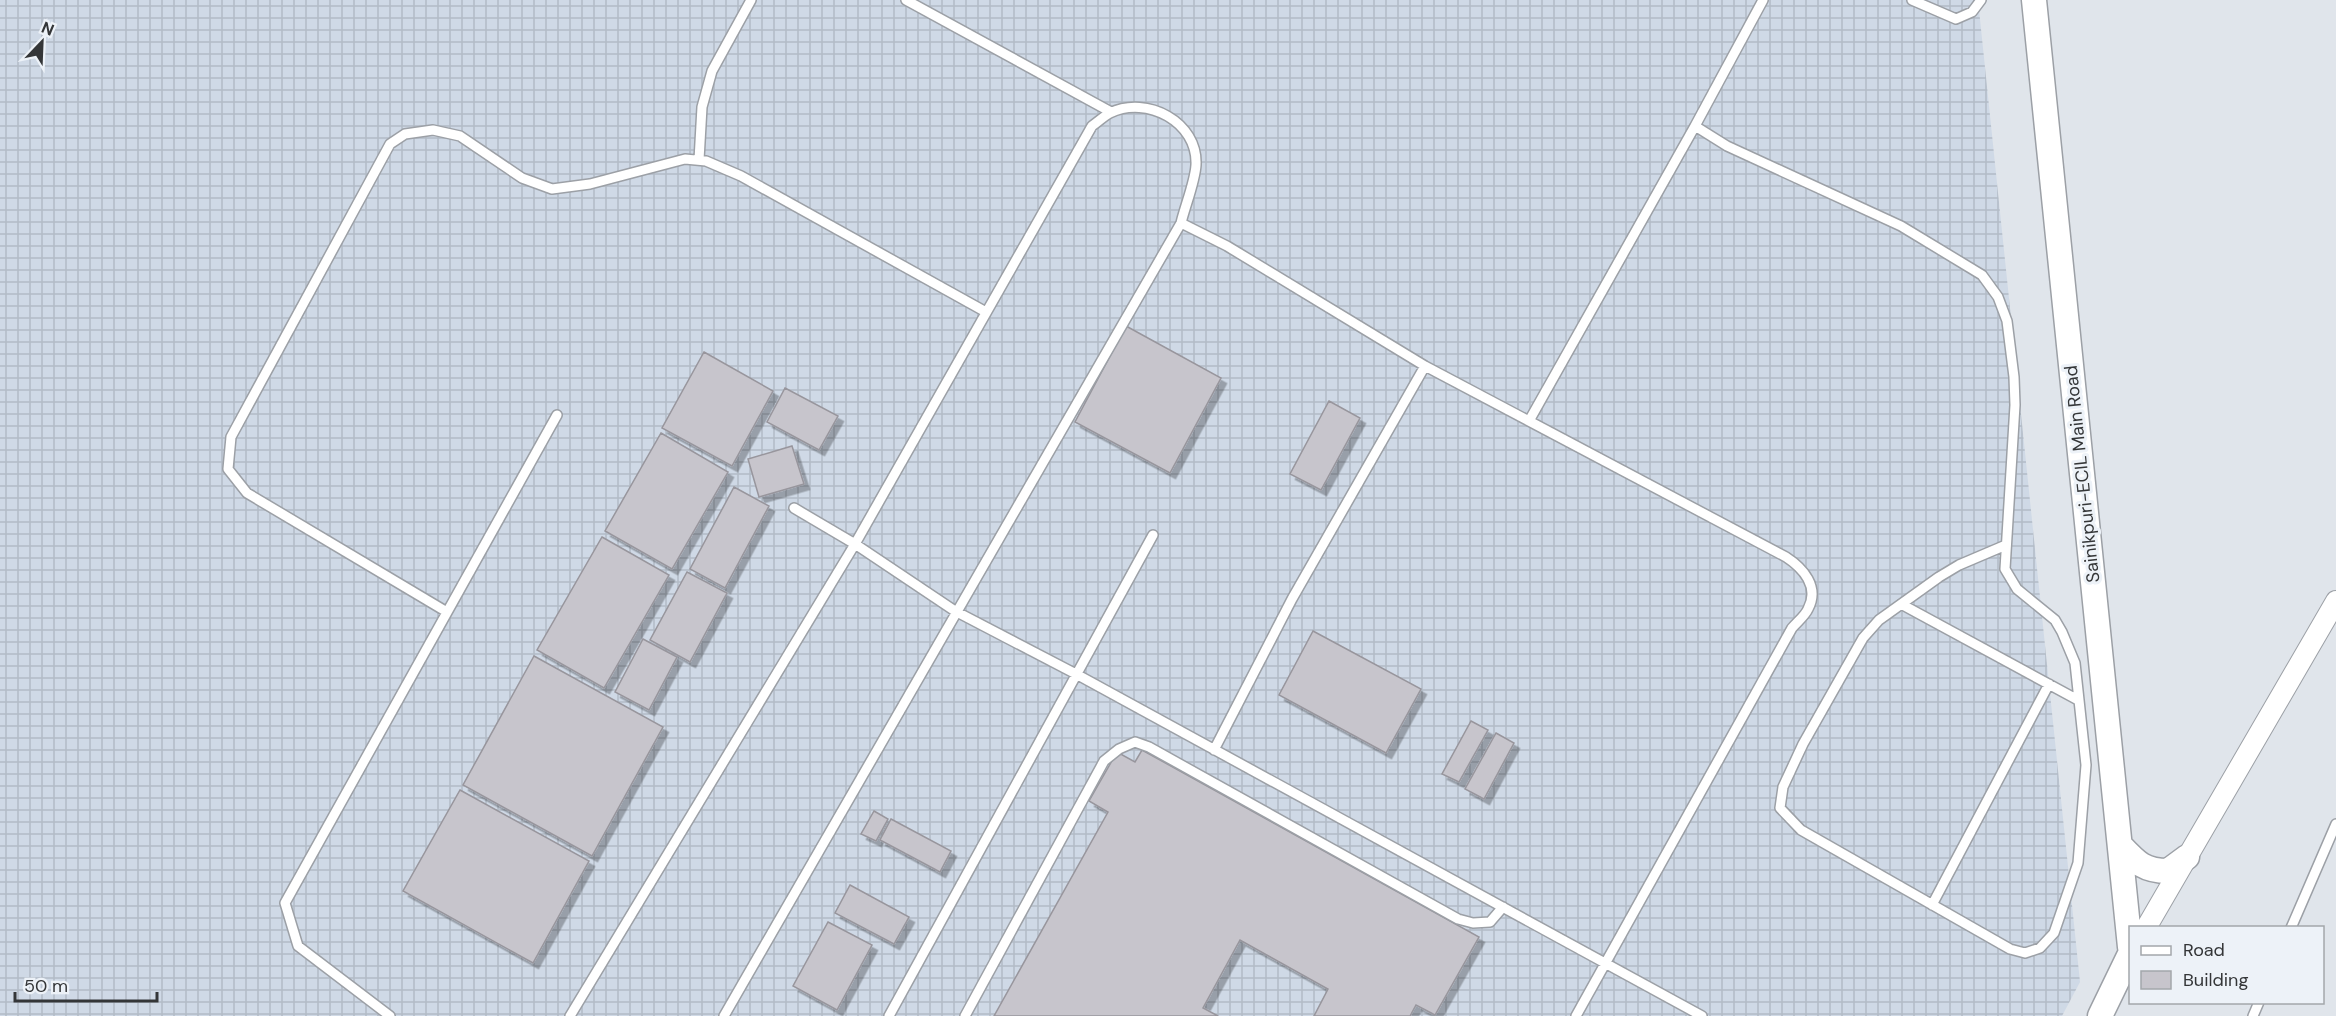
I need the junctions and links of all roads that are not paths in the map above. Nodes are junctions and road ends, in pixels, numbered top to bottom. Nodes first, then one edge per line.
1 (751, 0) edge
2 (906, 0) edge
3 (1763, 0) edge
4 (1912, 0) edge
5 (1981, 0) edge
6 (2034, 0) edge
7 (1111, 112) junction
8 (1695, 126) junction
9 (699, 160) junction
10 (1181, 223) junction
11 (986, 312) junction
12 (1425, 366) junction
13 (557, 416) dead end
14 (1529, 421) junction
15 (794, 508) dead end
16 (1153, 535) dead end
17 (855, 544) junction
18 (2006, 545) junction
19 (2336, 601) edge
20 (1901, 604) junction
21 (955, 611) junction
22 (447, 612) junction
23 (1076, 674) junction
24 (2049, 684) junction
25 (2078, 700) junction
26 (1214, 750) junction
27 (2336, 824) edge
28 (2120, 845) junction
29 (2187, 856) junction
30 (1932, 904) junction
31 (1503, 908) junction
32 (2147, 926) edge
33 (2291, 926) edge
34 (2129, 937) edge
35 (2129, 956) edge
36 (1605, 963) junction
37 (390, 1016) edge
38 (570, 1016) edge
39 (724, 1016) edge
40 (889, 1016) edge
41 (965, 1016) edge
42 (1576, 1016) edge
43 (1702, 1016) edge
44 (2100, 1016) edge

1 - 9 lane
2 - 7 lane
3 - 8 lane
4 - 5 lane
6 - 28 street, Sainikpuri-ECIL Main Road
7 - 10 lane
7 - 11 lane
8 - 14 lane
8 - 18 lane
9 - 11 lane
9 - 22 lane
10 - 12 lane
10 - 21 lane
11 - 17 lane
12 - 14 lane
12 - 26 lane
13 - 22 lane
14 - 36 lane
15 - 17 lane
16 - 23 lane
17 - 21 lane
17 - 38 lane
18 - 20 lane
18 - 25 lane
19 - 29 street
20 - 24 lane
20 - 30 lane
21 - 23 lane
21 - 39 lane
22 - 37 lane
23 - 26 lane
23 - 40 lane
24 - 25 lane
24 - 30 lane
25 - 30 lane
26 - 31 lane
27 - 33 lane
28 - 29 street
28 - 34 street, Sainikpuri-ECIL Main Road
29 - 32 street
31 - 36 lane
31 - 41 lane
35 - 44 street
36 - 42 lane
36 - 43 lane

